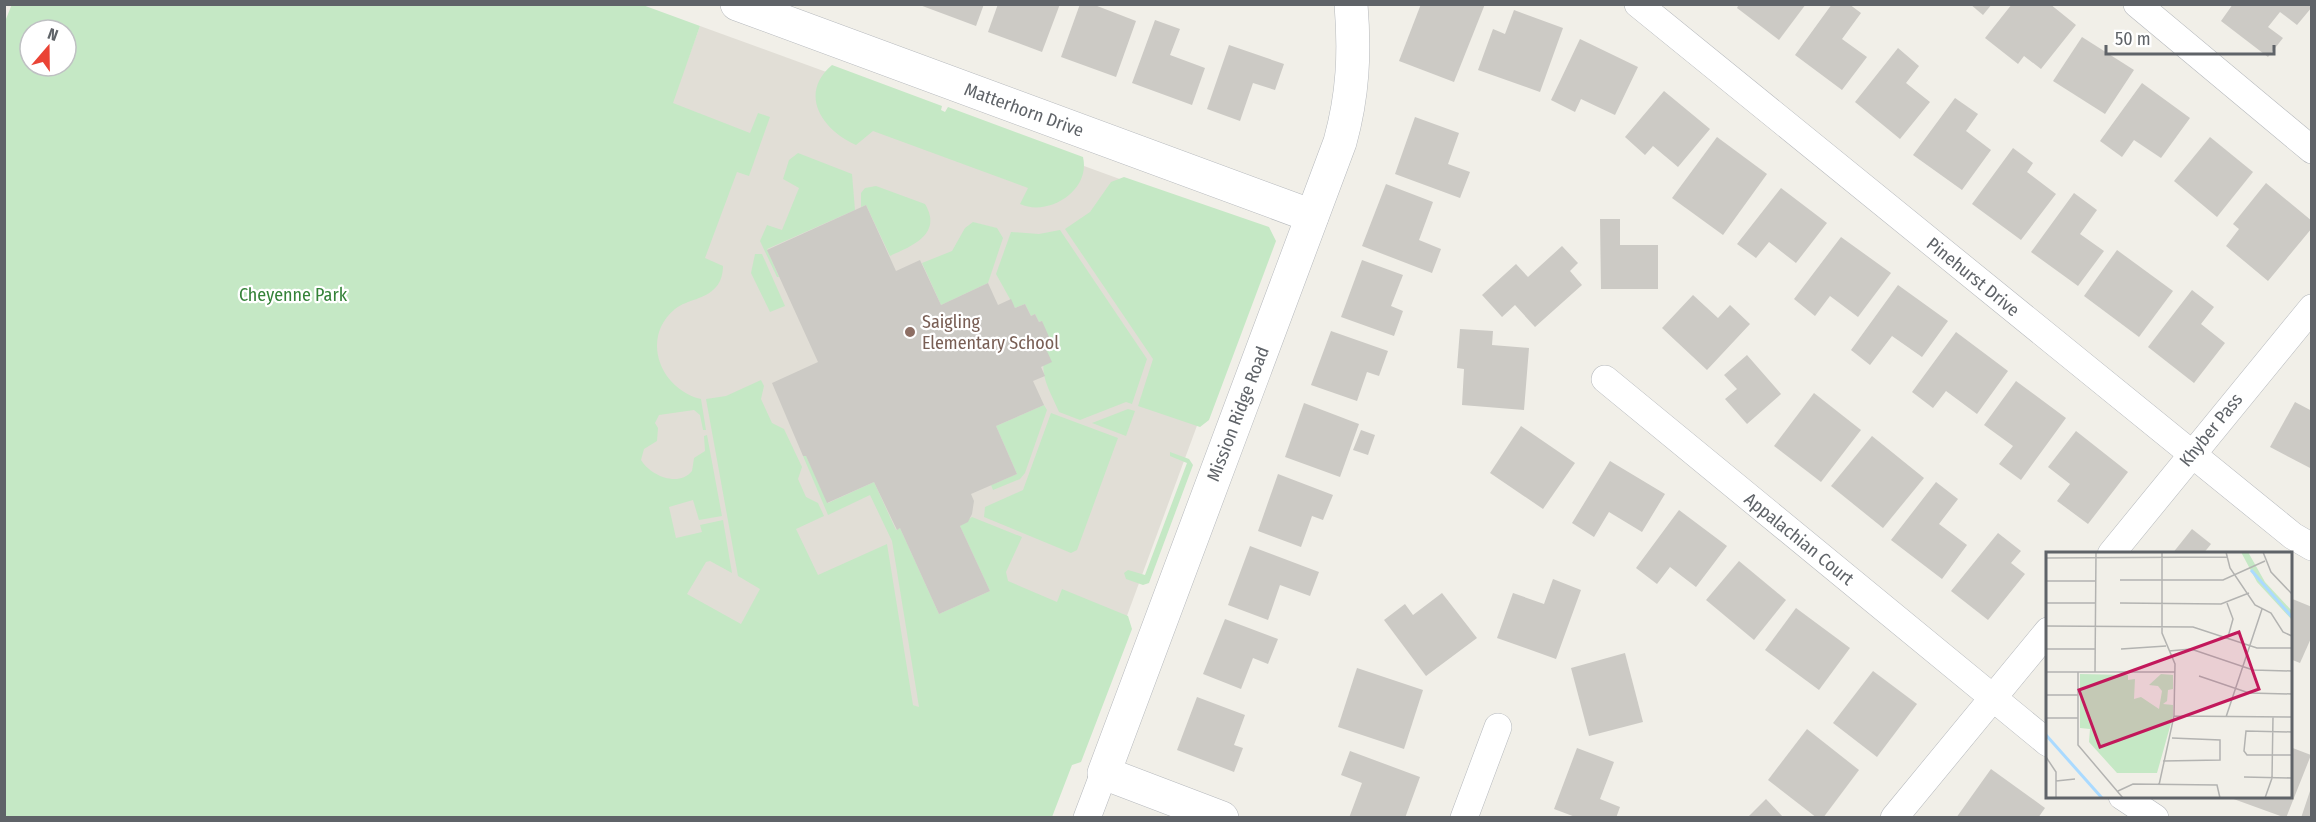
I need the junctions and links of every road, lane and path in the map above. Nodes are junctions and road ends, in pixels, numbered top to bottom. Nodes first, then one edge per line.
1 (736, 4) edge
2 (1351, 4) edge
3 (1638, 4) edge
4 (2150, 9) edge
5 (2312, 150) edge
6 (1312, 216) junction
7 (2312, 308) edge
8 (1605, 379) dead end
9 (2191, 455) junction
10 (2312, 547) edge
11 (2113, 552) edge
12 (2046, 633) edge
13 (1992, 699) junction
14 (1498, 727) dead end
15 (2046, 741) edge
16 (1104, 773) junction
17 (2125, 798) edge
18 (1087, 818) edge
19 (1222, 818) edge
20 (1464, 818) edge
21 (1894, 818) edge
22 (2155, 818) edge

1 - 6 street, Matterhorn Drive
2 - 6 street, Mission Ridge Road
3 - 9 street, Pinehurst Drive
4 - 5 street
6 - 16 street, Mission Ridge Road
7 - 9 street, Khyber Pass
8 - 13 street, Appalachian Court
9 - 10 street, Pinehurst Drive
9 - 11 street, Khyber Pass
12 - 13 street
13 - 15 street, Appalachian Court
13 - 21 street
14 - 20 street
16 - 18 street, Mission Ridge Road
16 - 19 street
17 - 22 street

